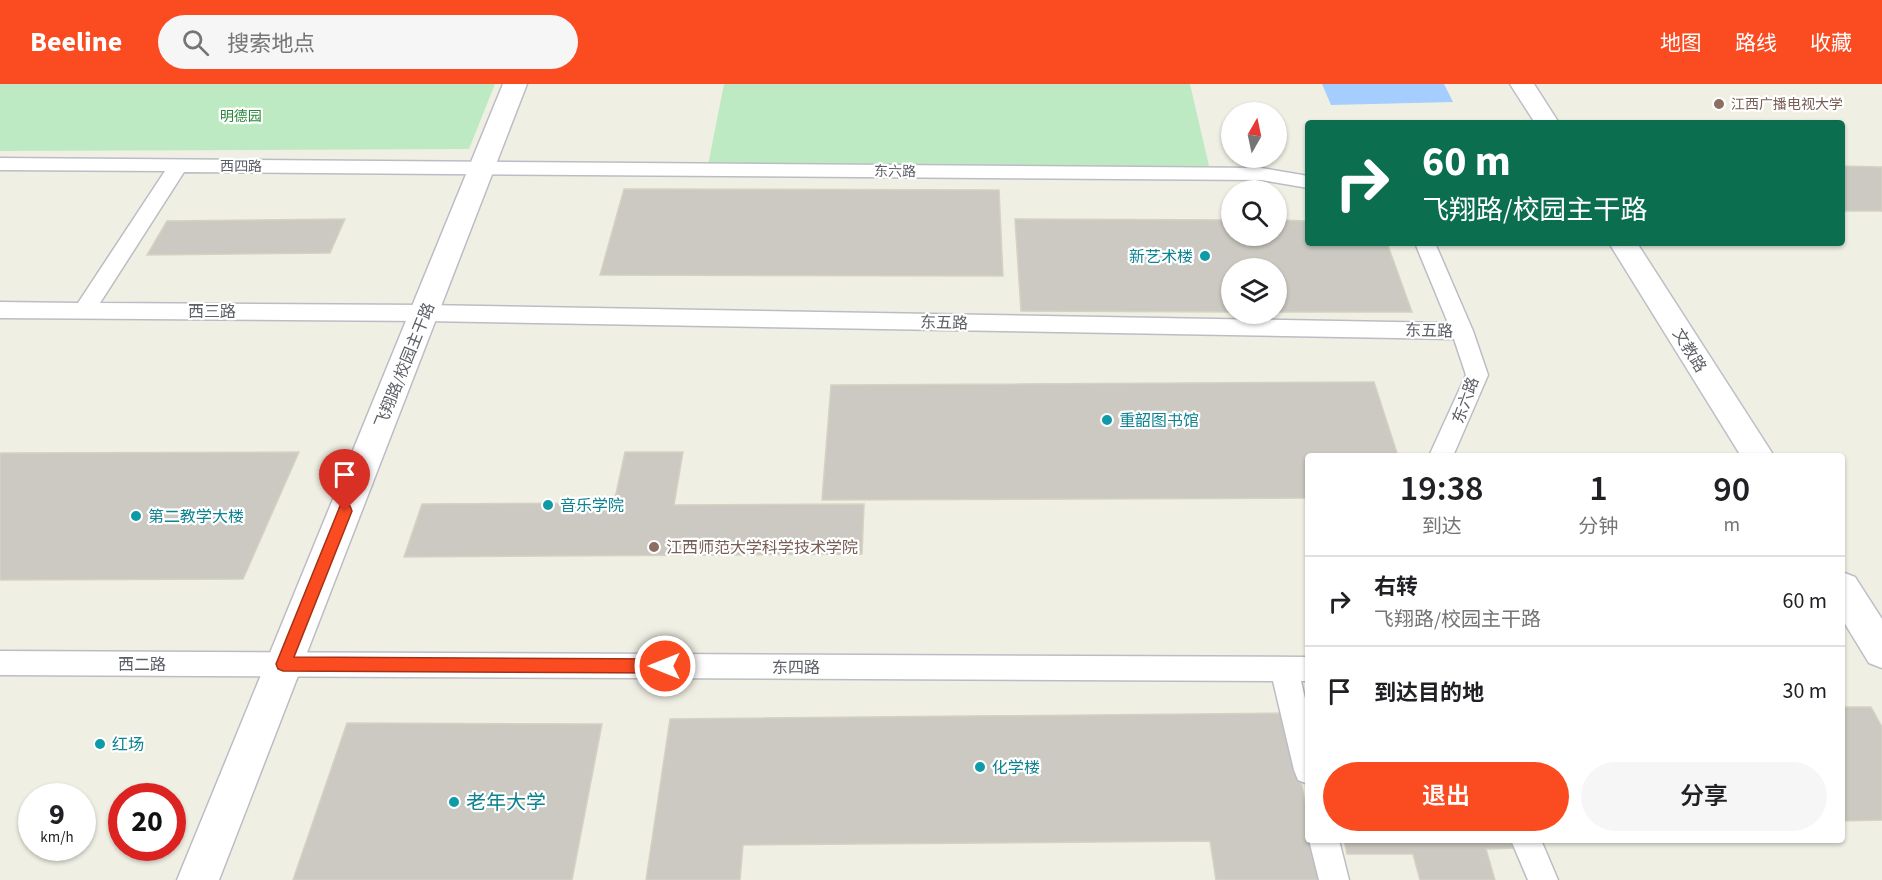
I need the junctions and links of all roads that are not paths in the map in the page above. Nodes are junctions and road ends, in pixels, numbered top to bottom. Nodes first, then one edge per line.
1 (515, 84) edge
2 (1522, 84) edge
3 (1545, 120) edge
4 (0, 164) edge
5 (178, 166) junction
6 (481, 167) junction
7 (1305, 181) edge
8 (1426, 246) edge
9 (1625, 246) edge
10 (0, 310) edge
11 (84, 311) junction
12 (425, 313) junction
13 (1462, 331) junction
14 (1442, 453) edge
15 (1756, 453) edge
16 (1845, 593) edge
17 (1882, 651) edge
18 (0, 663) edge
19 (283, 664) junction
20 (1296, 669) edge
21 (1305, 745) edge
22 (1325, 843) edge
23 (1527, 843) edge
24 (198, 880) edge
25 (1334, 880) edge
26 (1543, 880) edge

1 - 6 street, 飞翔路/校园主干路
2 - 3 street
4 - 5 lane, 西四路
5 - 6 lane, 西四路
5 - 11 lane
6 - 7 lane, 东六路
6 - 12 street, 飞翔路/校园主干路
8 - 13 lane, 东六路
9 - 15 street, 文教路
10 - 11 lane, 西三路
11 - 12 lane, 西三路
12 - 13 lane, 东五路
12 - 19 street, 飞翔路/校园主干路
13 - 14 lane, 东六路
16 - 17 street
18 - 19 lane, 西二路
19 - 20 lane, 东四路
19 - 24 street, 飞翔路/校园主干路
20 - 21 lane
22 - 25 lane
23 - 26 lane

